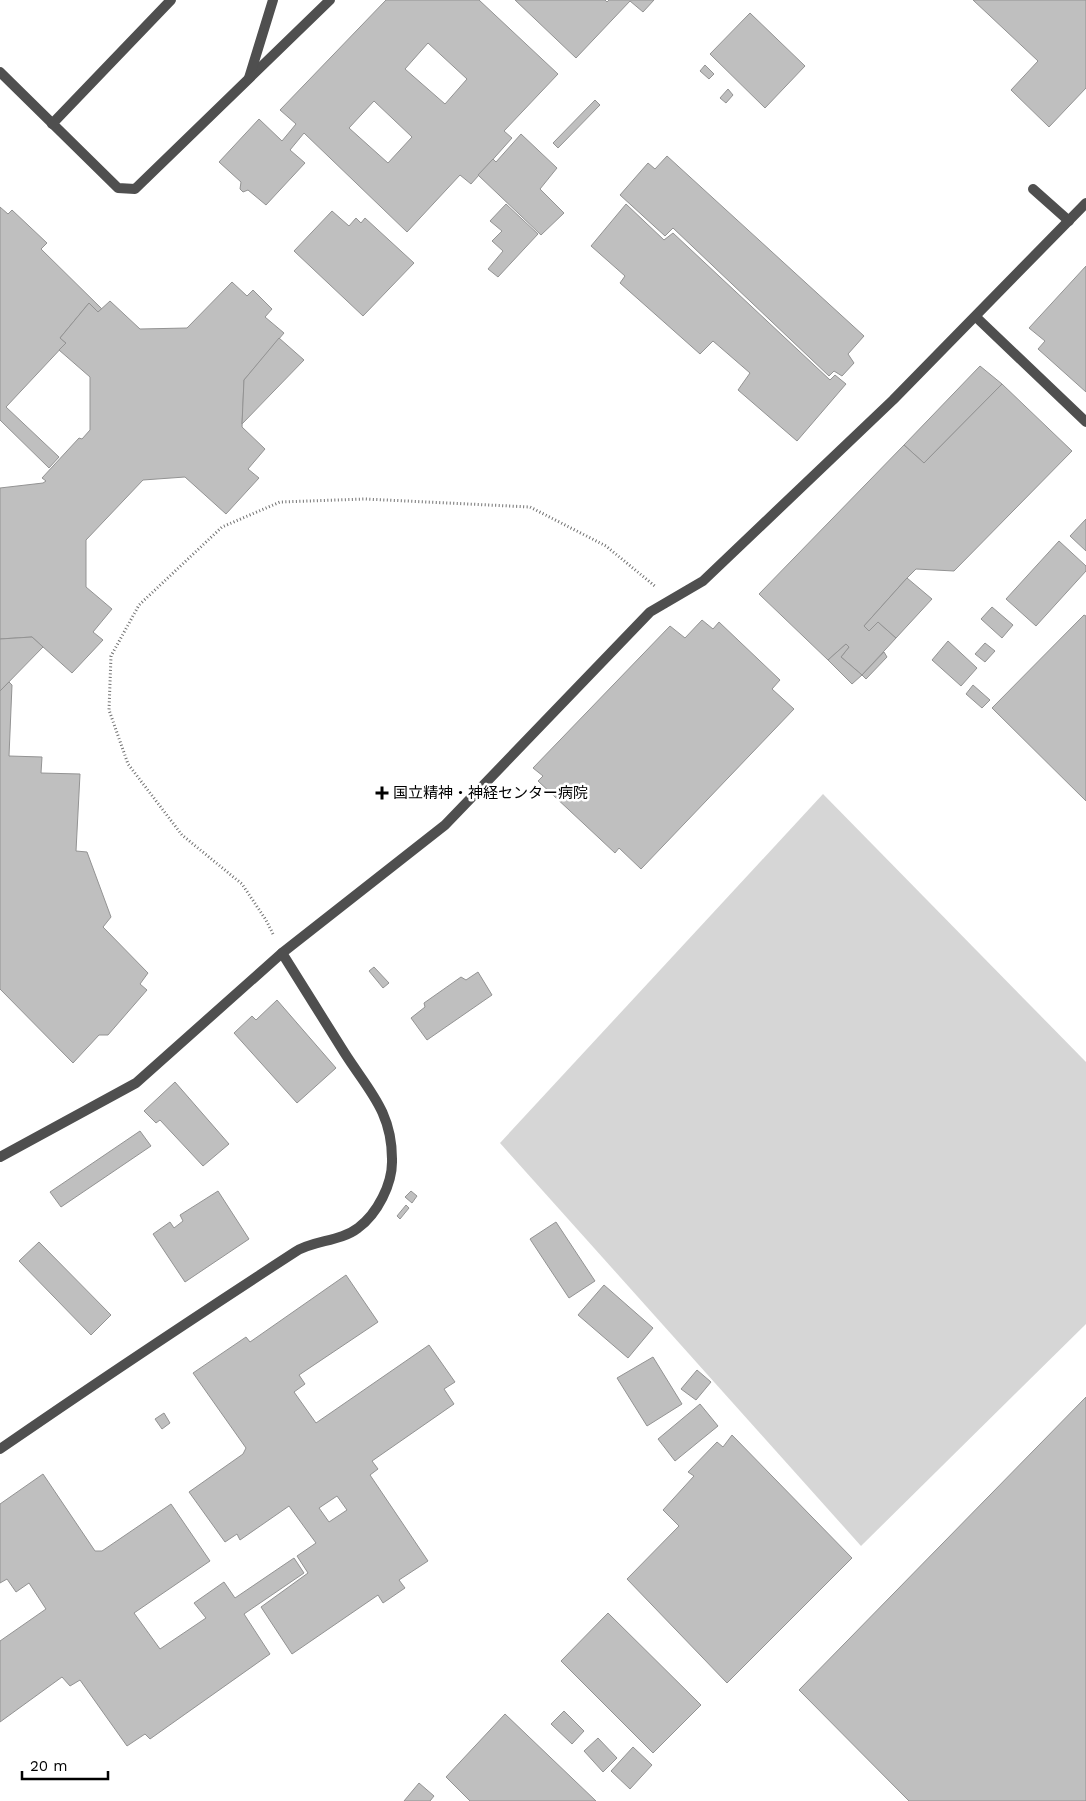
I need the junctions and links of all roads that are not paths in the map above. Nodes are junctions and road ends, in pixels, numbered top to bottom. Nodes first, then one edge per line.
1 (171, 0) edge
2 (273, 0) edge
3 (330, 0) edge
4 (0, 72) edge
5 (248, 81) junction
6 (52, 124) junction
7 (1033, 189) dead end
8 (1086, 203) edge
9 (1069, 221) junction
10 (976, 317) junction
11 (1086, 422) edge
12 (282, 953) junction
13 (0, 1157) edge
14 (0, 1449) edge

1 - 6 lane
2 - 5 lane
3 - 5 lane
4 - 6 lane
5 - 6 lane
7 - 9 lane
8 - 9 lane
9 - 10 lane
10 - 11 lane
10 - 12 lane
12 - 13 lane
12 - 14 lane

